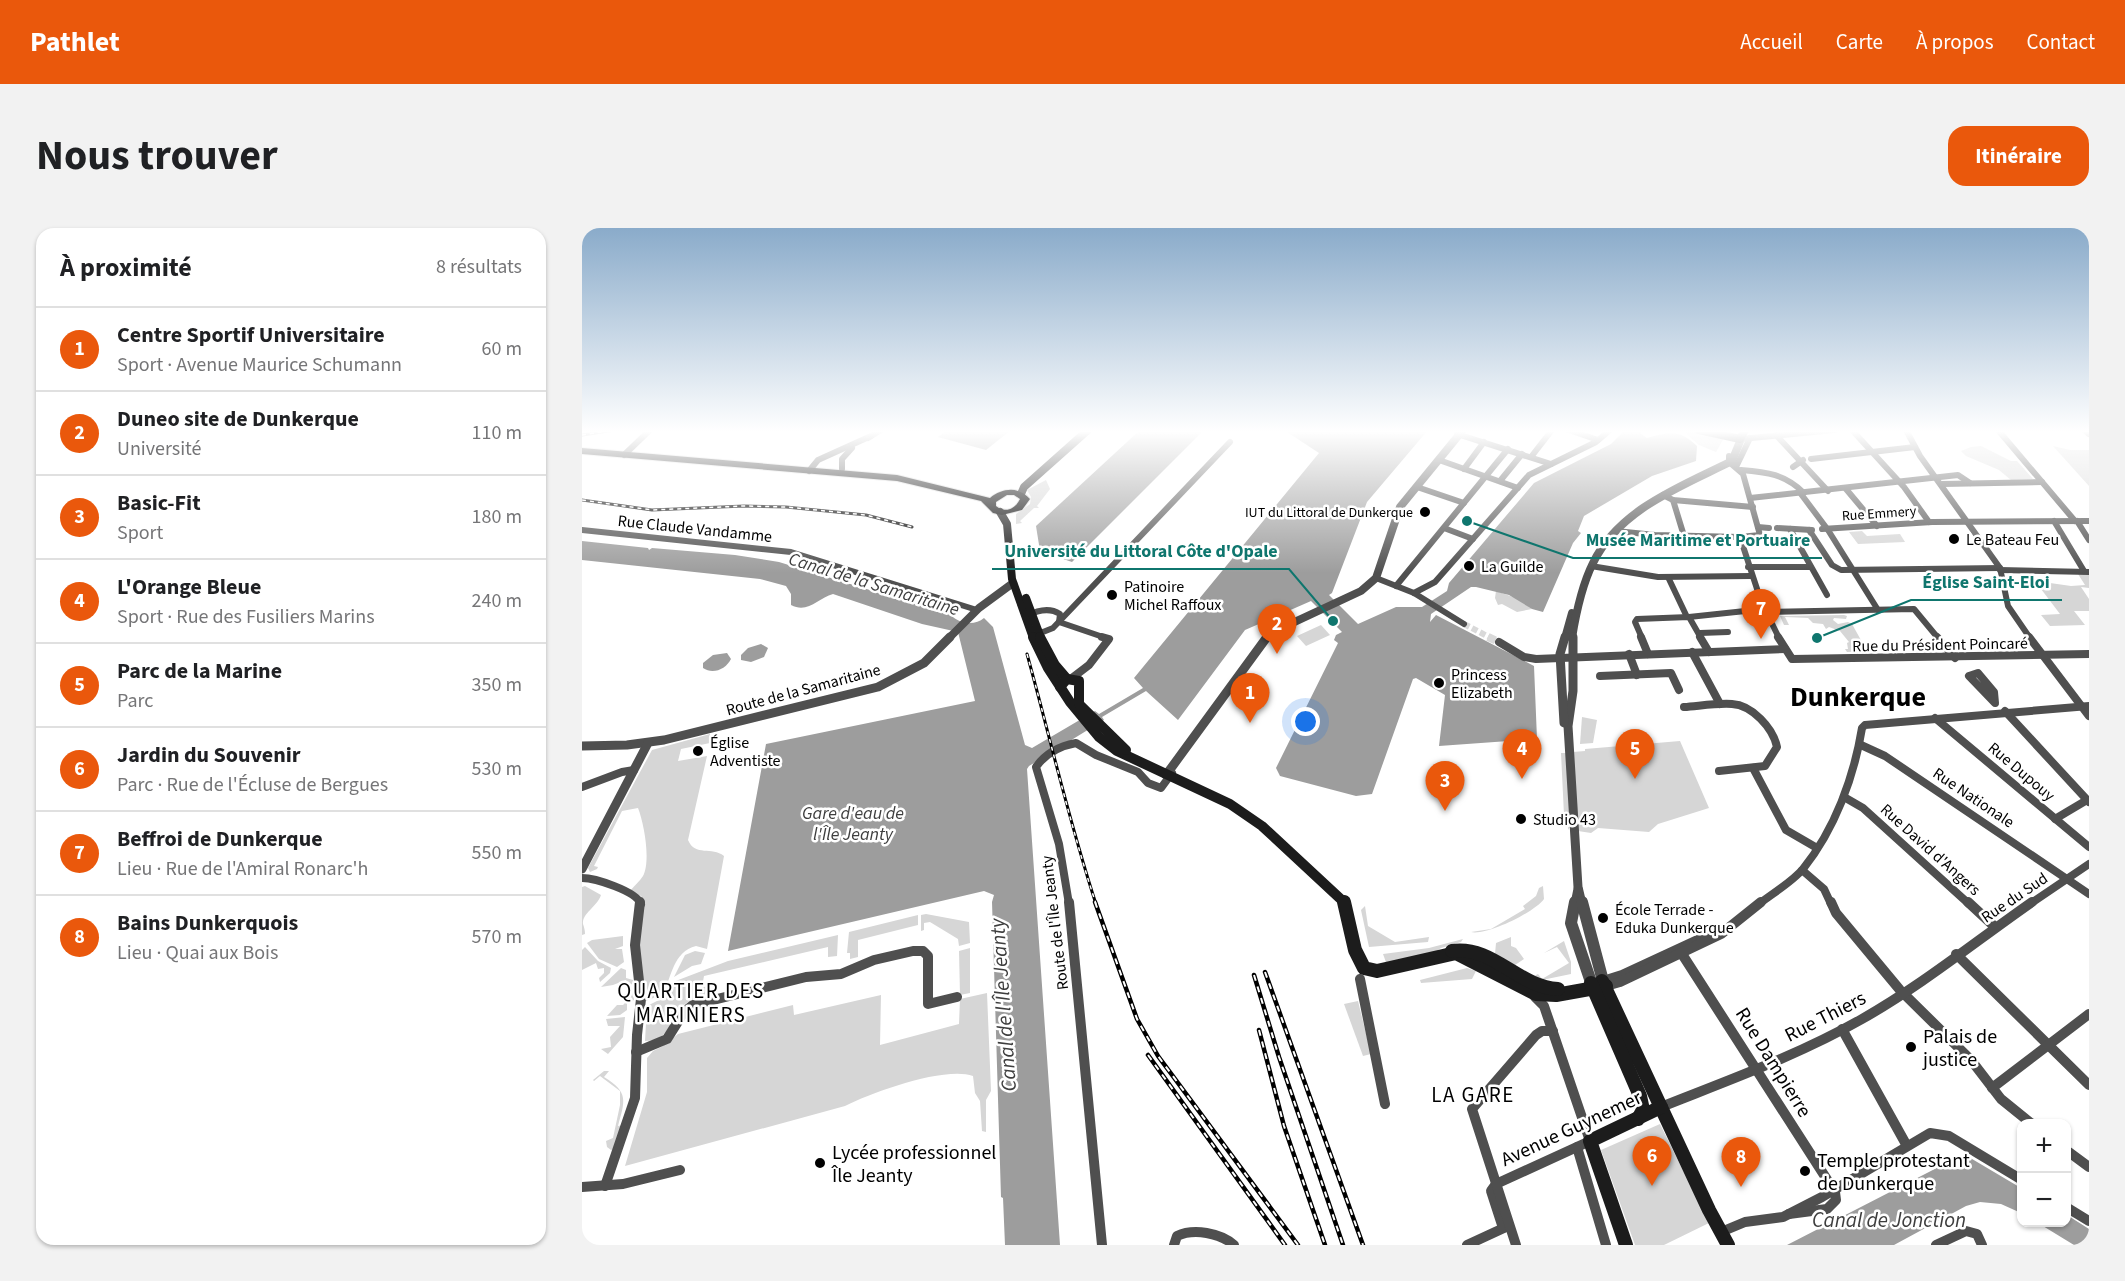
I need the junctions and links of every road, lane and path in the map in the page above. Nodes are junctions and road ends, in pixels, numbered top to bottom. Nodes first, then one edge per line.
1 (888, 477) edge
2 (919, 477) edge
3 (1030, 477) edge
4 (1034, 477) edge
5 (1196, 477) edge
6 (1425, 477) edge
7 (1486, 477) edge
8 (1487, 477) edge
9 (1504, 477) edge
10 (1527, 477) edge
11 (1699, 477) edge
12 (1739, 477) edge
13 (1787, 477) edge
14 (1816, 477) edge
15 (1896, 477) edge
16 (1941, 477) edge
17 (1962, 477) edge
18 (2038, 477) edge
19 (1937, 478) junction
20 (1500, 482) junction
21 (1900, 482) junction
22 (2042, 482) junction
23 (1970, 483) junction
24 (1941, 484) junction
25 (1417, 487) junction
26 (1518, 488) junction
27 (1846, 489) junction
28 (1828, 491) junction
29 (1002, 494) junction
30 (1021, 494) junction
31 (1661, 494) junction
32 (1802, 494) junction
33 (1750, 498) junction
34 (1673, 500) junction
35 (1464, 503) junction
36 (990, 504) junction
37 (1753, 507) junction
38 (1013, 511) junction
39 (1000, 512) junction
40 (2089, 520) edge
41 (2054, 521) junction
42 (2076, 521) junction
43 (1929, 522) junction
44 (1968, 522) junction
45 (1876, 526) junction
46 (1758, 527) junction
47 (1444, 528) junction
48 (1769, 528) dead end
49 (1777, 528) dead end
50 (1790, 529) junction
51 (1824, 529) junction
52 (582, 530) edge
53 (1614, 531) junction
54 (1684, 536) junction
55 (1740, 537) junction
56 (1473, 539) junction
57 (2089, 540) edge
58 (1592, 566) junction
59 (1748, 567) junction
60 (1810, 567) junction
61 (2000, 569) junction
62 (1854, 570) junction
63 (2087, 572) edge
64 (1751, 576) junction
65 (1668, 577) junction
66 (1376, 578) junction
67 (1016, 581) junction
68 (1396, 586) junction
69 (1414, 593) junction
70 (1827, 595) dead end
71 (1081, 597) junction
72 (1024, 600) junction
73 (1046, 610) junction
74 (1764, 610) junction
75 (1878, 610) junction
76 (974, 613) junction
77 (1028, 616) junction
78 (1688, 617) junction
79 (1059, 621) junction
80 (1464, 624) tunnel mouth
81 (1053, 628) junction
82 (1029, 629) junction
83 (1039, 632) junction
84 (1728, 632) dead end
85 (1700, 633) junction
86 (1499, 642) tunnel mouth
87 (1044, 643) junction
88 (1785, 649) junction
89 (1692, 652) junction
90 (1709, 652) junction
91 (1629, 654) junction
92 (1648, 654) junction
93 (2089, 654) edge
94 (1556, 656) junction
95 (1571, 656) junction
96 (2045, 656) junction
97 (1955, 658) junction
98 (1637, 675) junction
99 (1600, 676) dead end
100 (1075, 682) junction
101 (1062, 690) junction
102 (1679, 690) dead end
103 (1995, 703) dead end
104 (1720, 704) junction
105 (2085, 704) edge
106 (1684, 707) dead end
107 (2004, 711) junction
108 (1083, 713) junction
109 (2089, 716) edge
110 (1935, 718) junction
111 (1568, 734) junction
112 (648, 743) junction
113 (1861, 745) junction
114 (582, 746) edge
115 (1753, 768) junction
116 (634, 770) junction
117 (1719, 771) dead end
118 (1169, 774) junction
119 (582, 787) edge
120 (1844, 797) junction
121 (2088, 801) edge
122 (2055, 819) junction
123 (2089, 847) edge
124 (1817, 848) junction
125 (586, 854) edge
126 (2089, 864) edge
127 (582, 869) edge
128 (1802, 870) junction
129 (582, 878) edge
130 (2067, 878) junction
131 (2089, 894) edge
132 (1734, 923) junction
133 (1995, 927) junction
134 (1682, 954) junction
135 (1956, 954) junction
136 (1360, 972) junction
137 (1598, 984) junction
138 (1533, 988) junction
139 (1904, 994) junction
140 (957, 997) dead end
141 (2089, 1014) edge
142 (1842, 1029) junction
143 (1553, 1031) junction
144 (2048, 1045) junction
145 (636, 1052) junction
146 (1757, 1069) junction
147 (2089, 1085) edge
148 (1992, 1088) junction
149 (1638, 1091) junction
150 (1385, 1104) dead end
151 (1661, 1107) junction
152 (1638, 1119) junction
153 (2026, 1119) edge
154 (1583, 1144) junction
155 (1907, 1146) junction
156 (2071, 1153) edge
157 (2089, 1167) edge
158 (680, 1170) dead end
159 (2017, 1177) edge
160 (1496, 1184) junction
161 (605, 1186) junction
162 (582, 1187) edge
163 (1834, 1190) junction
164 (2071, 1210) edge
165 (2089, 1221) edge
166 (1506, 1226) junction
167 (1724, 1239) edge
168 (1980, 1240) edge
169 (1102, 1245) edge
170 (1174, 1245) edge
171 (1234, 1245) edge
172 (1467, 1245) edge
173 (1516, 1245) edge
174 (1606, 1245) edge
175 (1626, 1245) edge
176 (1936, 1245) edge

1 - 36 main road
2 - 29 main road
3 - 29 main road
4 - 30 main road
5 - 71 street
6 - 25 street
7 - 35 street
8 - 20 street
9 - 20 street
10 - 26 street
11 - 31 street
12 - 33 street
13 - 32 street
14 - 28 street
15 - 21 street
16 - 19 street
17 - 23 street
18 - 22 street
19 - 21 street
19 - 24 street
20 - 26 street
21 - 27 street
21 - 43 street
22 - 23 street
22 - 42 street
23 - 24 street
24 - 44 street
25 - 35 street
25 - 66 street
26 - 56 street
27 - 28 street
27 - 45 street
28 - 32 street
29 - 30 main road
29 - 36 main road
30 - 38 main road
31 - 34 street
31 - 53 street
32 - 33 street
32 - 51 street
33 - 37 street
34 - 37 street
34 - 54 street
35 - 47 street
36 - 39 main road
37 - 46 street
38 - 39 main road
38 - 67 main road
39 - 67 main road
40 - 42 street, Rue Emmery
41 - 42 street, Rue Emmery
41 - 44 street, Rue Emmery
41 - 63 street
42 - 57 street
43 - 44 street, Rue Emmery
43 - 45 street, Rue Emmery
44 - 61 street
45 - 51 street, Rue Emmery
46 - 48 street
46 - 55 street
47 - 56 street
47 - 68 street
49 - 50 street
50 - 60 street
50 - 62 street
51 - 62 street
52 - 76 street, Rue Claude Vandamme
53 - 54 street
53 - 58 street
53 - 94 street
54 - 55 street
55 - 59 street
56 - 69 street
58 - 65 street
58 - 95 street
59 - 60 street
59 - 64 street
60 - 70 street
61 - 62 street
61 - 63 street
61 - 96 street
62 - 75 street
64 - 65 street
64 - 74 street
65 - 78 street
66 - 68 street
66 - 118 street
67 - 72 main road
67 - 76 street
68 - 69 street
69 - 80 street
71 - 73 street
71 - 79 street
72 - 73 street
72 - 77 main road
73 - 77 street
73 - 79 street
74 - 75 street
74 - 78 street
74 - 88 street
75 - 97 street
76 - 112 street, Route de la Samaritaine
77 - 82 main road
77 - 83 main road
78 - 85 street
78 - 92 street
79 - 81 street
79 - 100 street
81 - 83 street
81 - 87 street
82 - 83 street
82 - 101 main road
83 - 87 main road
84 - 85 street
85 - 90 street
86 - 94 street
87 - 100 main road
88 - 90 street
88 - 97 street, Rue du Président Poincaré
89 - 90 street
89 - 92 street
89 - 104 street
91 - 92 street
91 - 95 street
91 - 98 street
93 - 96 street, Rue du Président Poincaré
94 - 95 street
94 - 111 street
95 - 111 street
96 - 97 street, Rue du Président Poincaré
96 - 105 street
98 - 99 street
98 - 102 street
100 - 101 main road
100 - 108 main road
101 - 108 main road
103 - 107 street
104 - 106 street
104 - 115 street
105 - 107 street
105 - 109 street
107 - 110 street
107 - 121 street
108 - 118 main road
110 - 113 street
110 - 122 street, Rue Dupouy
111 - 137 street
112 - 114 street, Route de la Samaritaine
112 - 116 street
113 - 120 street
113 - 130 street, Rue Nationale
115 - 117 street
115 - 124 street
116 - 119 street
116 - 125 street
118 - 136 main road
118 - 169 street, Route de l'Île Jeanty
120 - 124 street
120 - 133 street, Rue David d'Angers
121 - 122 street
122 - 123 street, Rue Dupouy
124 - 128 street
125 - 127 street
126 - 130 street, Rue du Sud
128 - 132 street
128 - 139 street
129 - 145 street
130 - 131 street, Rue Nationale
130 - 133 street, Rue du Sud
132 - 134 street
132 - 137 street
133 - 135 street, Rue du Sud
134 - 137 street
134 - 146 street, Rue Dampierre
135 - 139 street, Rue du Sud
135 - 144 street
136 - 138 main road
136 - 150 street
137 - 138 main road
137 - 149 main road
137 - 151 main road
138 - 143 street
139 - 142 street, Rue Thiers
139 - 148 street
140 - 145 street
141 - 144 street
142 - 146 street, Rue Thiers
142 - 155 street
143 - 154 street
143 - 160 street
144 - 147 street
144 - 148 street
145 - 161 street
146 - 151 street, Rue Thiers
146 - 163 street, Rue Dampierre
148 - 153 street
149 - 151 main road
149 - 152 main road
151 - 152 main road, Avenue Guynemer
151 - 167 main road
152 - 154 main road, Avenue Guynemer
154 - 160 street, Avenue Guynemer
154 - 174 street
154 - 175 main road
155 - 159 street
155 - 163 street
156 - 157 street
158 - 161 street
160 - 166 street
161 - 162 street
163 - 167 street
164 - 165 street
166 - 172 street
166 - 173 street
168 - 176 street
170 - 171 street

